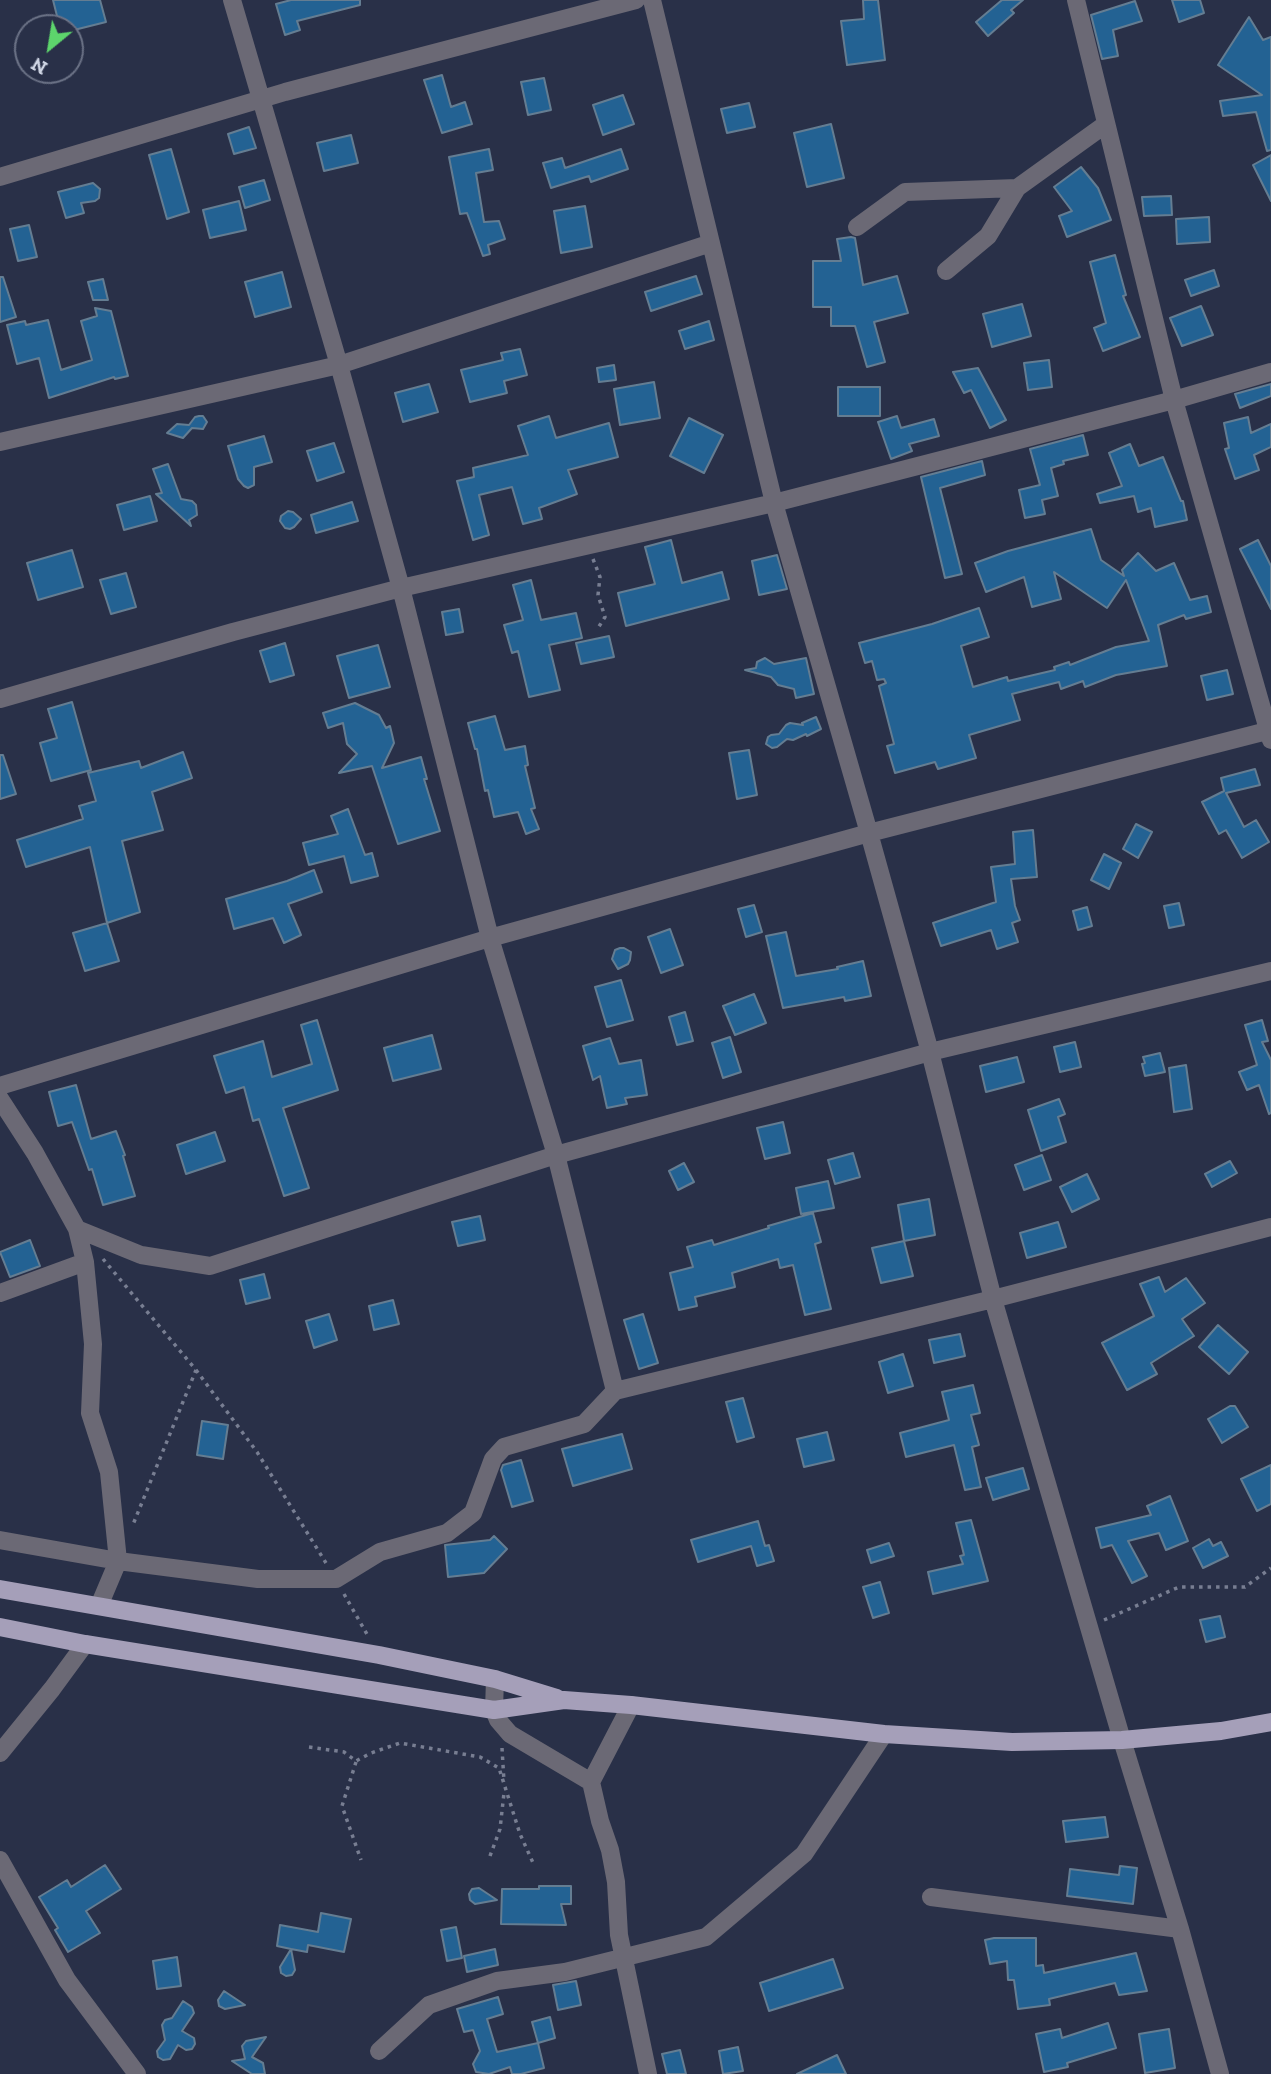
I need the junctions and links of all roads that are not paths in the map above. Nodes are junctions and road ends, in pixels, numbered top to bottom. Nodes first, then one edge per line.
1 (232, 0) edge
2 (636, 0) edge
3 (652, 0) edge
4 (1076, 0) edge
5 (261, 99) junction
6 (1106, 124) junction
7 (0, 177) edge
8 (1017, 188) junction
9 (857, 227) dead end
10 (711, 243) junction
11 (946, 271) dead end
12 (339, 365) junction
13 (1271, 372) edge
14 (1174, 400) junction
15 (0, 442) edge
16 (774, 503) junction
17 (401, 588) junction
18 (0, 699) edge
19 (1270, 733) edge
20 (869, 833) junction
21 (491, 938) junction
22 (1271, 971) edge
23 (930, 1052) junction
24 (0, 1086) edge
25 (0, 1099) edge
26 (556, 1155) junction
27 (1271, 1227) edge
28 (78, 1229) junction
29 (94, 1261) junction
30 (0, 1293) edge
31 (993, 1299) junction
32 (615, 1391) junction
33 (0, 1541) edge
34 (118, 1561) junction
35 (0, 1589) edge
36 (99, 1606) junction
37 (0, 1627) edge
38 (85, 1644) junction
39 (495, 1679) junction
40 (564, 1700) junction
41 (631, 1704) junction
42 (496, 1715) junction
43 (1271, 1722) edge
44 (884, 1734) junction
45 (1122, 1740) junction
46 (0, 1753) edge
47 (591, 1782) junction
48 (0, 1860) edge
49 (931, 1897) dead end
50 (1180, 1929) junction
51 (622, 1957) junction
52 (379, 2051) dead end
53 (137, 2074) edge
54 (648, 2074) edge
55 (1220, 2074) edge

1 - 5 street
2 - 5 street
3 - 10 street
4 - 6 street
5 - 7 street
5 - 12 street
6 - 8 street
6 - 14 street
8 - 9 street
8 - 11 street
10 - 12 street
10 - 16 street
12 - 15 street
12 - 17 street
13 - 14 street
14 - 16 street
14 - 19 street
16 - 17 street
16 - 20 street
17 - 18 street
17 - 21 street
19 - 20 street
20 - 21 street
20 - 23 street
21 - 24 street
21 - 26 street
22 - 23 street
23 - 26 street
23 - 31 street
25 - 28 street
26 - 28 street
26 - 32 street
27 - 31 street
28 - 29 street
29 - 30 street
29 - 34 street
31 - 32 street
31 - 45 street
32 - 34 street
33 - 34 street
34 - 36 street
35 - 36 main road
36 - 39 main road
37 - 38 main road
38 - 42 main road
38 - 46 street
39 - 40 main road
39 - 42 street
40 - 41 main road
40 - 42 main road
41 - 44 main road
41 - 47 street
42 - 47 street
43 - 45 main road
44 - 45 main road
44 - 51 street
45 - 50 street
47 - 51 street
48 - 53 street
49 - 50 street
50 - 55 street
51 - 52 street
51 - 54 street

